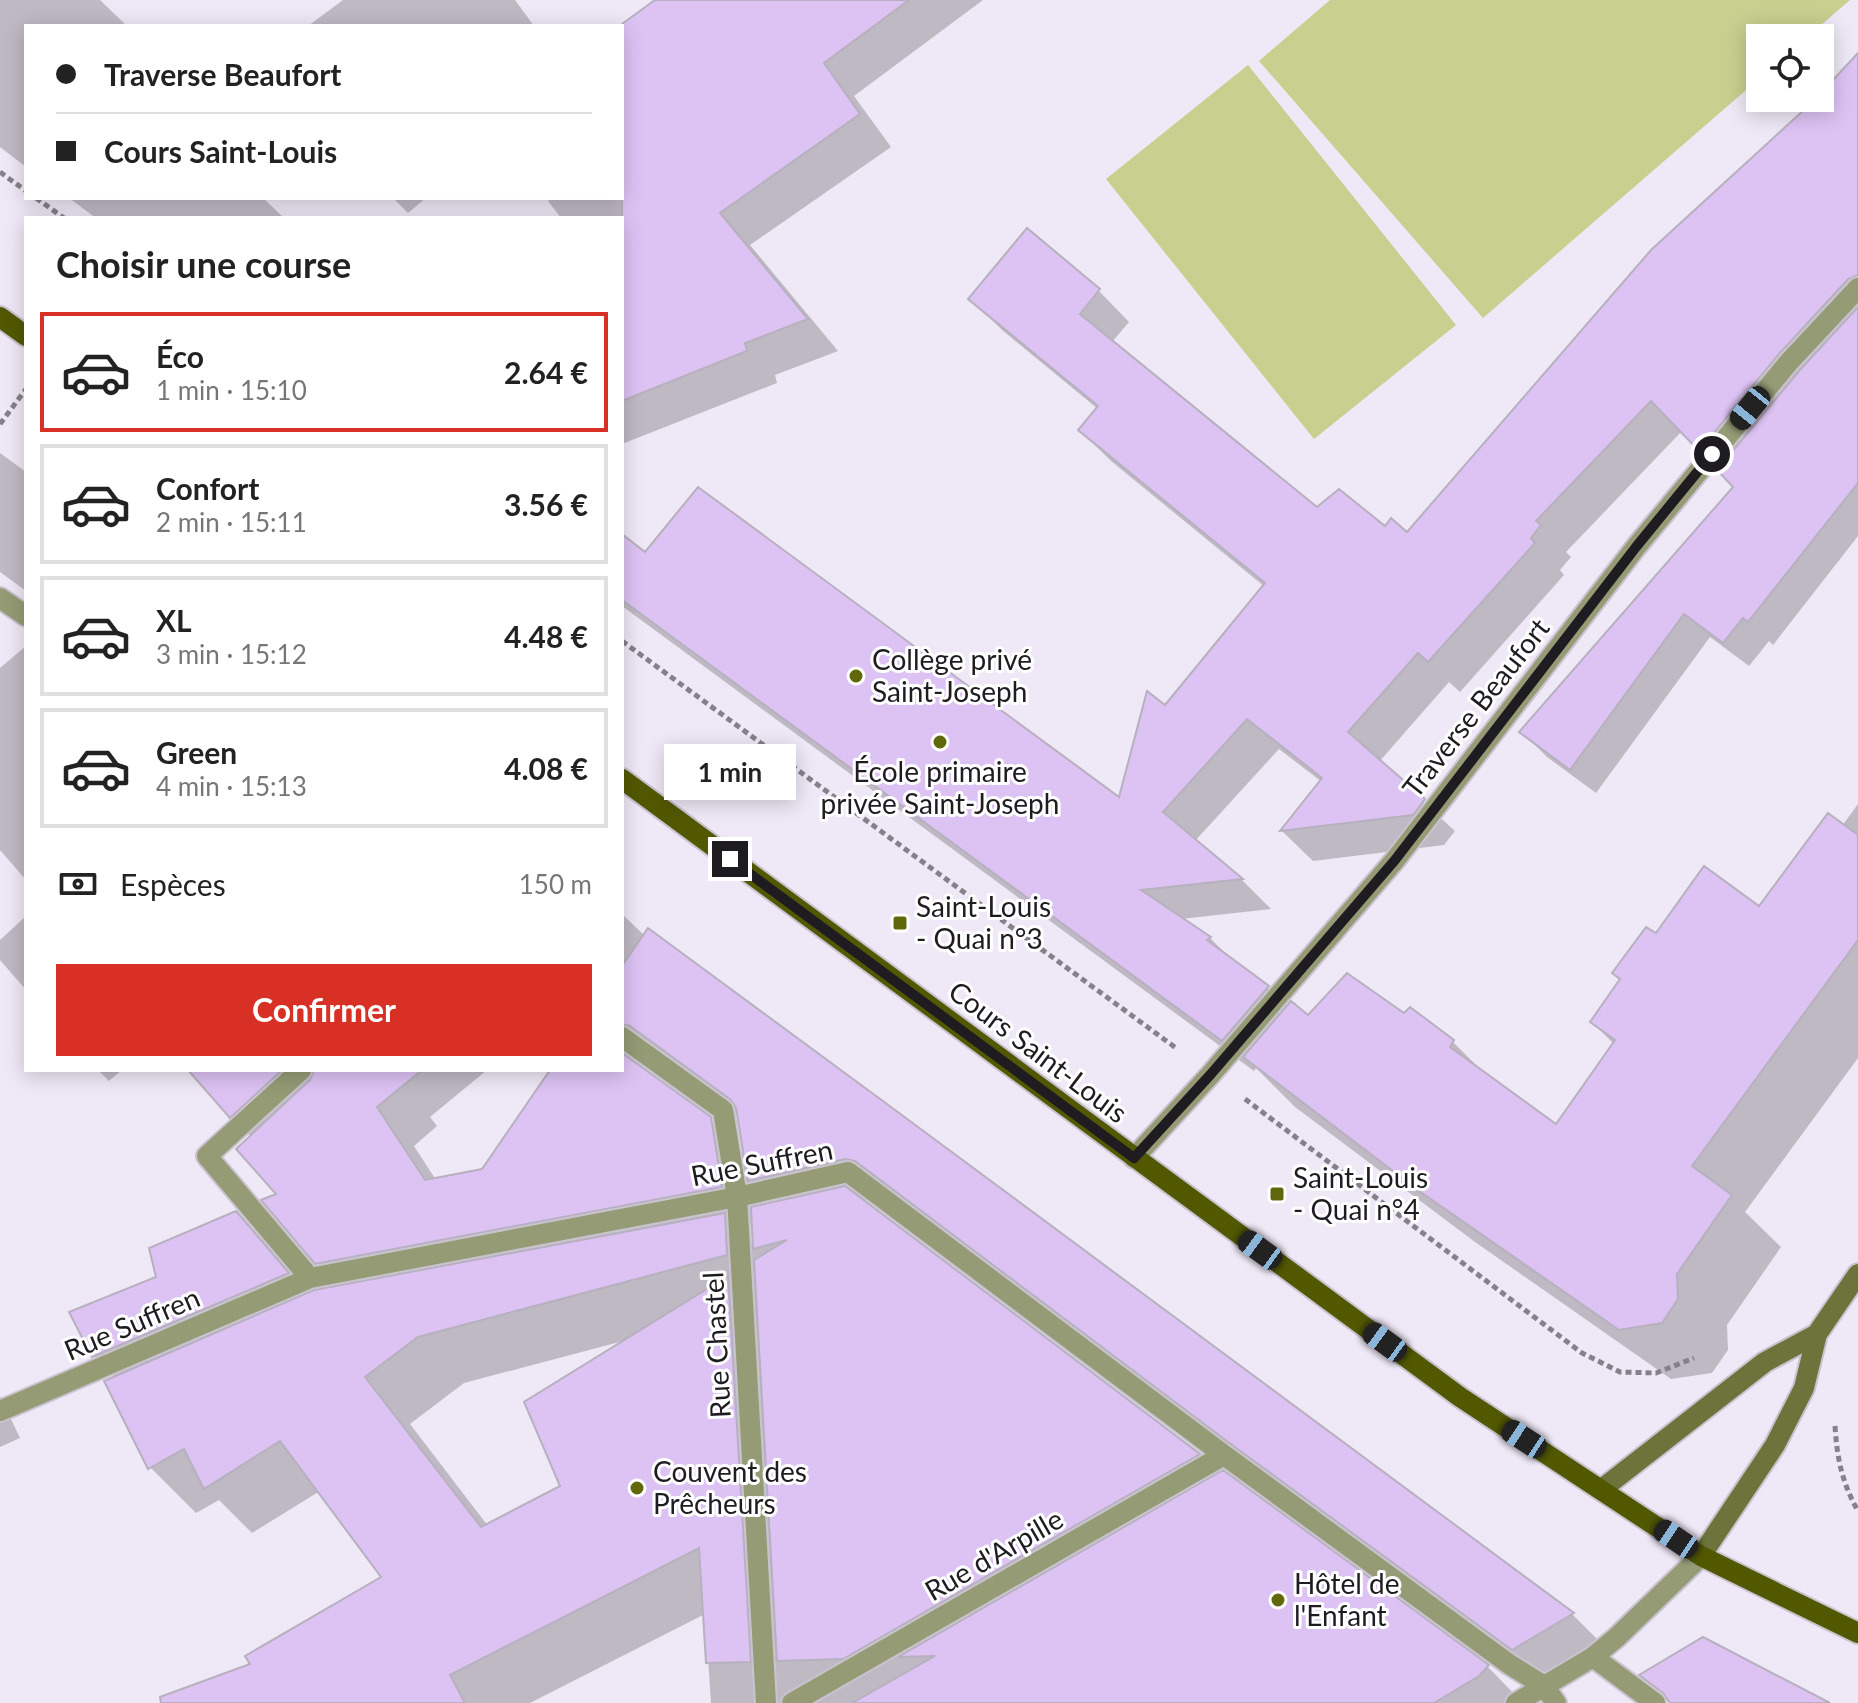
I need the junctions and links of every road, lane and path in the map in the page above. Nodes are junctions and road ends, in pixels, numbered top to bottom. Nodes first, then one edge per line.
1 (0, 172) edge
2 (24, 190) edge
3 (39, 200) edge
4 (61, 216) edge
5 (1858, 288) edge
6 (0, 317) edge
7 (24, 335) edge
8 (24, 392) edge
9 (0, 424) edge
10 (0, 598) edge
11 (24, 615) edge
12 (624, 642) edge
13 (624, 780) edge
14 (624, 1038) edge
15 (299, 1072) edge
16 (1211, 1074) junction
17 (1134, 1158) junction
18 (737, 1197) junction
19 (1858, 1274) edge
20 (310, 1278) junction
21 (1817, 1334) junction
22 (1701, 1354) dead end
23 (0, 1411) edge
24 (1834, 1411) dead end
25 (1224, 1455) junction
26 (1602, 1489) junction
27 (1858, 1511) edge
28 (1701, 1556) junction
29 (1858, 1633) edge
30 (1593, 1657) junction
31 (1550, 1695) edge
32 (766, 1703) edge
33 (792, 1703) edge
34 (1516, 1703) edge
35 (1655, 1703) edge

1 - 2 path
3 - 4 path
5 - 16 street, Traverse Beaufort
6 - 7 main road
8 - 9 path
10 - 11 street
12 - 16 path
13 - 17 main road, Cours Saint-Louis
14 - 18 street, Rue Chastel
15 - 20 street
16 - 17 street, Traverse Beaufort
16 - 22 path
17 - 26 main road, Cours Saint-Louis
18 - 20 street, Rue Suffren
18 - 25 street, Rue Suffren
18 - 32 street, Rue Chastel
19 - 21 main road
20 - 23 street, Rue Suffren
21 - 26 main road
21 - 28 main road
24 - 27 path
25 - 31 street, Rue Suffren
25 - 33 street, Rue d'Arpille
26 - 28 main road, Cours Saint-Louis
28 - 29 main road, Cours Saint-Louis
28 - 30 street
30 - 31 street
30 - 35 street
31 - 34 street

